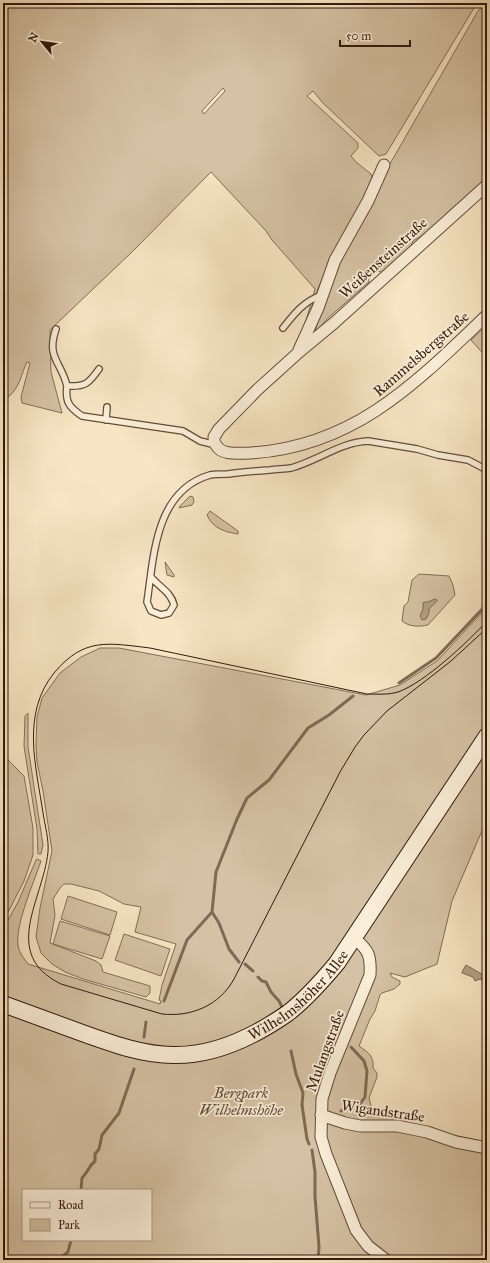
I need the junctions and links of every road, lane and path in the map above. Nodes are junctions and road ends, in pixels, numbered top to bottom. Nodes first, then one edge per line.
1 (384, 165) dead end
2 (487, 185) edge
3 (322, 295) junction
4 (487, 315) edge
5 (283, 328) dead end
6 (56, 329) dead end
7 (298, 352) junction
8 (99, 369) dead end
9 (68, 386) junction
10 (107, 407) dead end
11 (106, 420) junction
12 (216, 445) junction
13 (487, 470) edge
14 (151, 577) junction
15 (487, 736) edge
16 (354, 938) junction
17 (3, 1004) edge
18 (321, 1115) junction
19 (487, 1148) edge
20 (386, 1260) edge

1 - 3 street, Weißensteinstraße
2 - 7 street, Weißensteinstraße
3 - 5 lane
3 - 7 street, Weißensteinstraße
4 - 12 street, Rammelsbergstraße
6 - 9 lane
7 - 12 street, Weißensteinstraße
8 - 9 lane
9 - 11 lane
10 - 11 lane
11 - 12 lane
13 - 14 lane
14 - 14 lane
15 - 16 main road, Wilhelmshöher Allee
16 - 17 main road, Wilhelmshöher Allee
16 - 18 street, Mulangstraße
18 - 19 street, Wigandstraße
18 - 20 street, Mulangstraße

